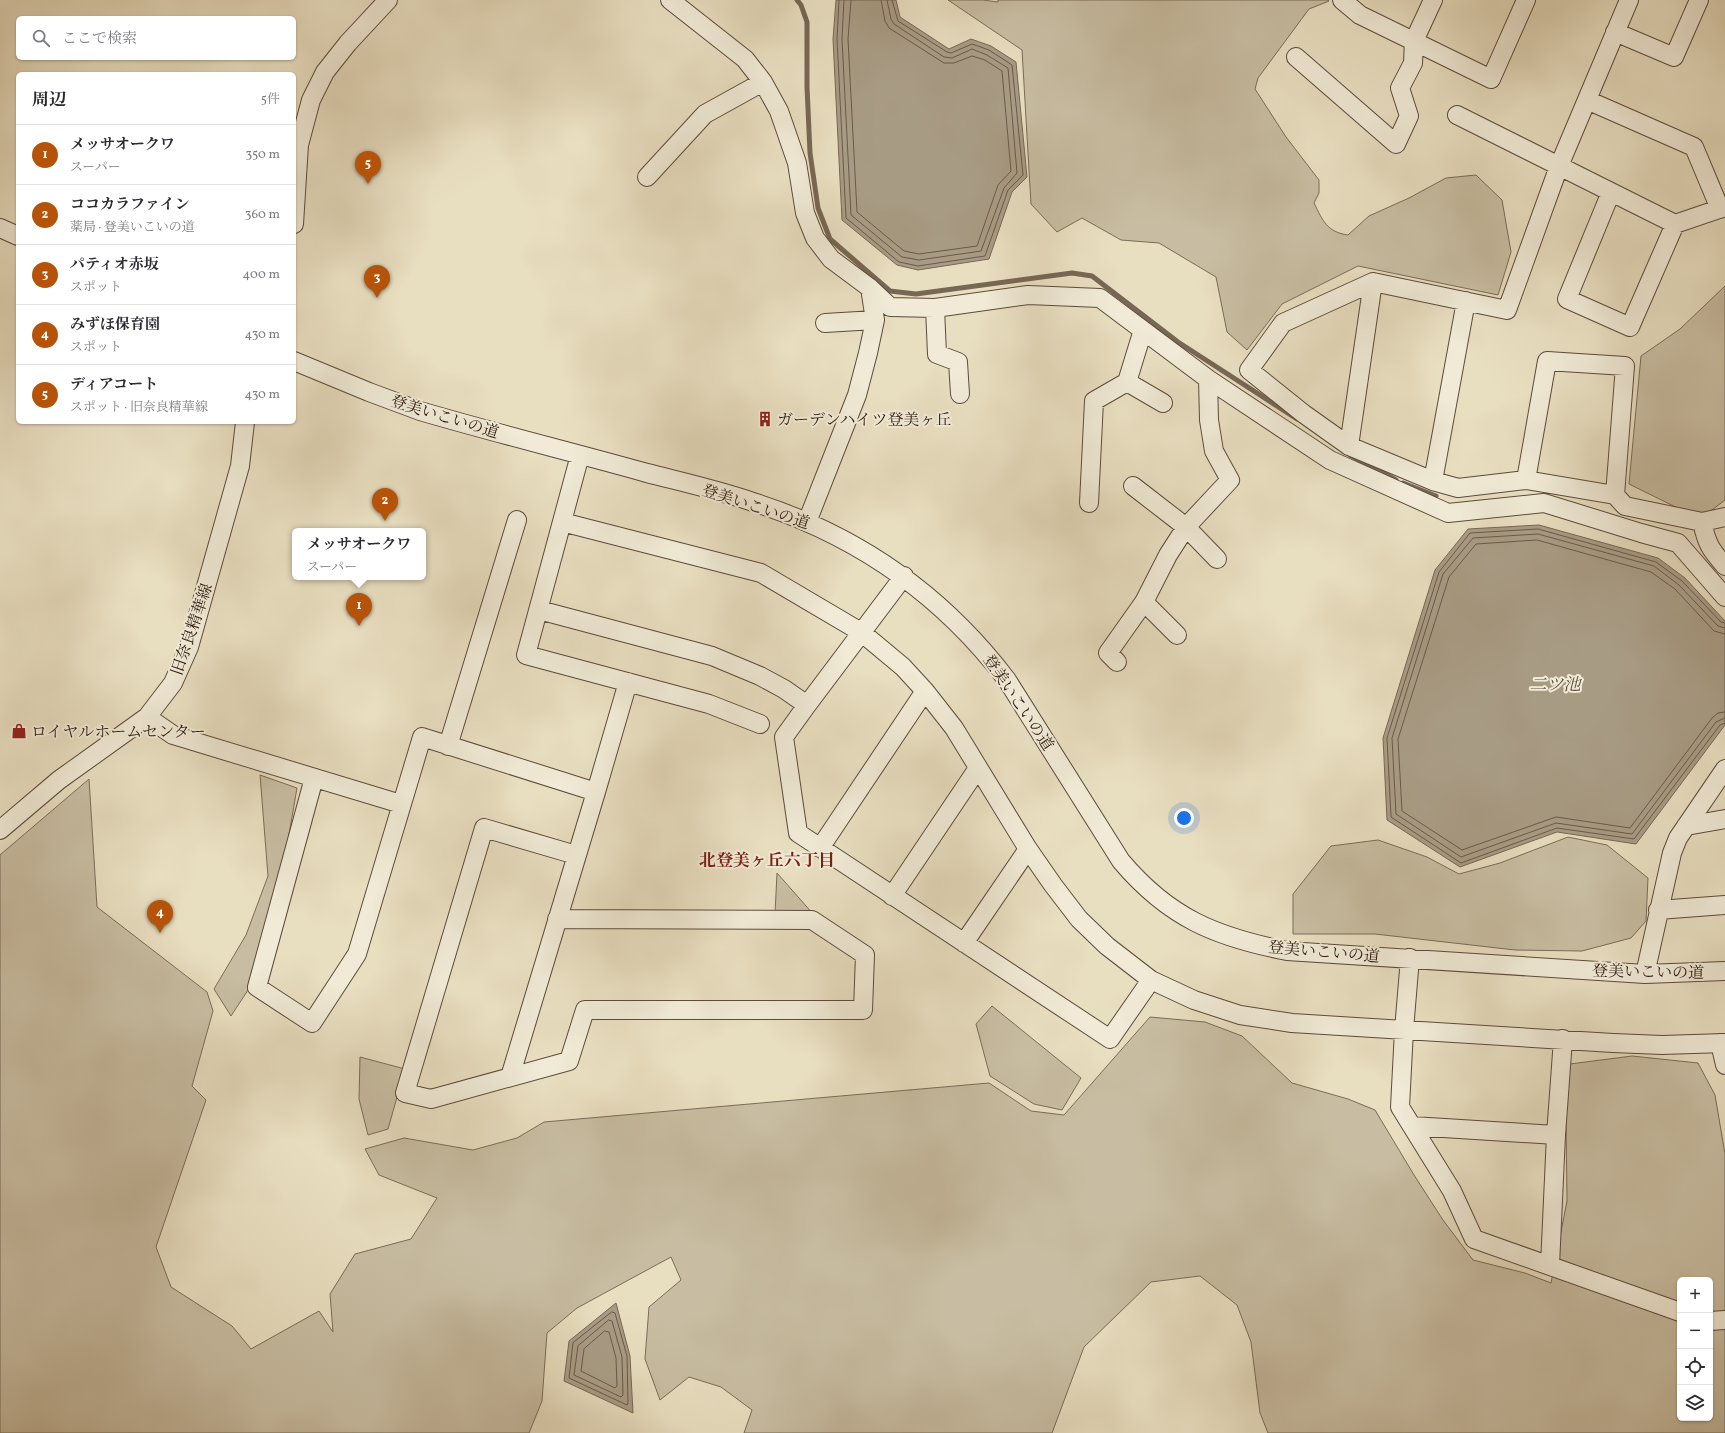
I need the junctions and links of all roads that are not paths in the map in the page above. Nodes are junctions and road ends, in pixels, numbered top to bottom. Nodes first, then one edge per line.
1 (388, 0) edge
2 (670, 0) edge
3 (1433, 0) edge
4 (1526, 0) edge
5 (1629, 0) edge
6 (1699, 0) edge
7 (1343, 1) edge
8 (1615, 32) junction
9 (1414, 41) junction
10 (1296, 57) dead end
11 (763, 82) junction
12 (1587, 100) junction
13 (1457, 115) dead end
14 (1559, 166) junction
15 (647, 177) dead end
16 (296, 192) edge
17 (1611, 192) junction
18 (1722, 208) edge
19 (1676, 224) junction
20 (0, 228) edge
21 (16, 235) edge
22 (1373, 282) junction
23 (870, 288) junction
24 (1466, 301) junction
25 (935, 308) junction
26 (875, 320) junction
27 (825, 323) dead end
28 (1143, 330) junction
29 (296, 362) edge
30 (1208, 379) junction
31 (1127, 382) junction
32 (960, 394) dead end
33 (1163, 404) dead end
34 (245, 424) edge
35 (1349, 446) junction
36 (580, 455) junction
37 (1526, 480) junction
38 (1433, 481) junction
39 (1133, 486) dead end
40 (1615, 495) junction
41 (1089, 503) dead end
42 (1725, 517) edge
43 (517, 520) dead end
44 (562, 522) junction
45 (807, 522) junction
46 (1702, 522) junction
47 (1186, 527) junction
48 (1217, 559) dead end
49 (1725, 566) edge
50 (904, 576) junction
51 (1725, 596) edge
52 (1144, 602) junction
53 (539, 610) junction
54 (861, 632) junction
55 (1177, 635) dead end
56 (1117, 662) dead end
57 (628, 682) junction
58 (925, 691) junction
59 (808, 705) junction
60 (147, 717) junction
61 (760, 724) dead end
62 (448, 746) junction
63 (978, 768) junction
64 (1725, 768) edge
65 (314, 778) junction
66 (596, 792) junction
67 (401, 804) junction
68 (1725, 819) edge
69 (1686, 826) junction
70 (0, 830) edge
71 (820, 848) junction
72 (1028, 849) junction
73 (576, 854) junction
74 (892, 896) junction
75 (1725, 905) edge
76 (1658, 910) junction
77 (558, 919) junction
78 (964, 943) junction
79 (1410, 958) junction
80 (1725, 971) edge
81 (1645, 974) junction
82 (1151, 980) junction
83 (1404, 1030) junction
84 (1563, 1039) junction
85 (1722, 1043) edge
86 (1725, 1066) edge
87 (510, 1077) junction
88 (1412, 1126) junction
89 (1556, 1135) junction
90 (1550, 1265) junction
91 (1677, 1311) edge
92 (1725, 1320) edge
93 (1713, 1321) edge

1 - 16 street
2 - 11 street
3 - 9 street
4 - 9 street
5 - 8 street
6 - 8 street
7 - 9 street
8 - 12 street
9 - 10 street
11 - 15 street
11 - 23 street
12 - 14 street
12 - 18 street
13 - 14 street
14 - 17 street
14 - 24 street
17 - 19 street
17 - 19 street
18 - 19 street
20 - 21 street
22 - 24 street
22 - 35 street
22 - 35 street
23 - 25 street
23 - 26 street
24 - 38 street
25 - 28 street
25 - 32 street
26 - 27 street
26 - 45 street
28 - 30 street
28 - 31 street
29 - 36 street, 登美いこいの道
30 - 47 street
30 - 51 street
31 - 33 street
31 - 41 street
34 - 60 street, 旧奈良精華線
35 - 38 street
36 - 44 street
36 - 45 street, 登美いこいの道
37 - 38 street
37 - 40 street
37 - 40 street
39 - 47 street
40 - 46 street
42 - 46 street
43 - 62 street
44 - 53 street
44 - 54 street
45 - 50 street, 登美いこいの道
46 - 49 street
47 - 48 street
47 - 52 street
50 - 54 street
50 - 79 street, 登美いこいの道
52 - 55 street
52 - 56 street
53 - 57 street
53 - 59 street
54 - 58 street
54 - 59 street
57 - 61 street
57 - 66 street
58 - 63 street
58 - 71 street
59 - 71 street
60 - 65 street
60 - 70 street, 旧奈良精華線
62 - 66 street
62 - 67 street
63 - 72 street
63 - 74 street
64 - 69 street
65 - 67 street
65 - 67 street
66 - 73 street
68 - 69 street
69 - 76 street
71 - 74 street
72 - 78 street
72 - 82 street
73 - 77 street
73 - 87 street
74 - 78 street
75 - 76 street
76 - 81 street
77 - 87 street
77 - 87 street
78 - 82 street
79 - 81 street, 登美いこいの道
79 - 83 street
80 - 81 street, 登美いこいの道
82 - 83 street
83 - 84 street
83 - 88 street
84 - 85 street
84 - 89 street
85 - 86 street
88 - 89 street
88 - 90 street
89 - 90 street
90 - 91 street
92 - 93 street

